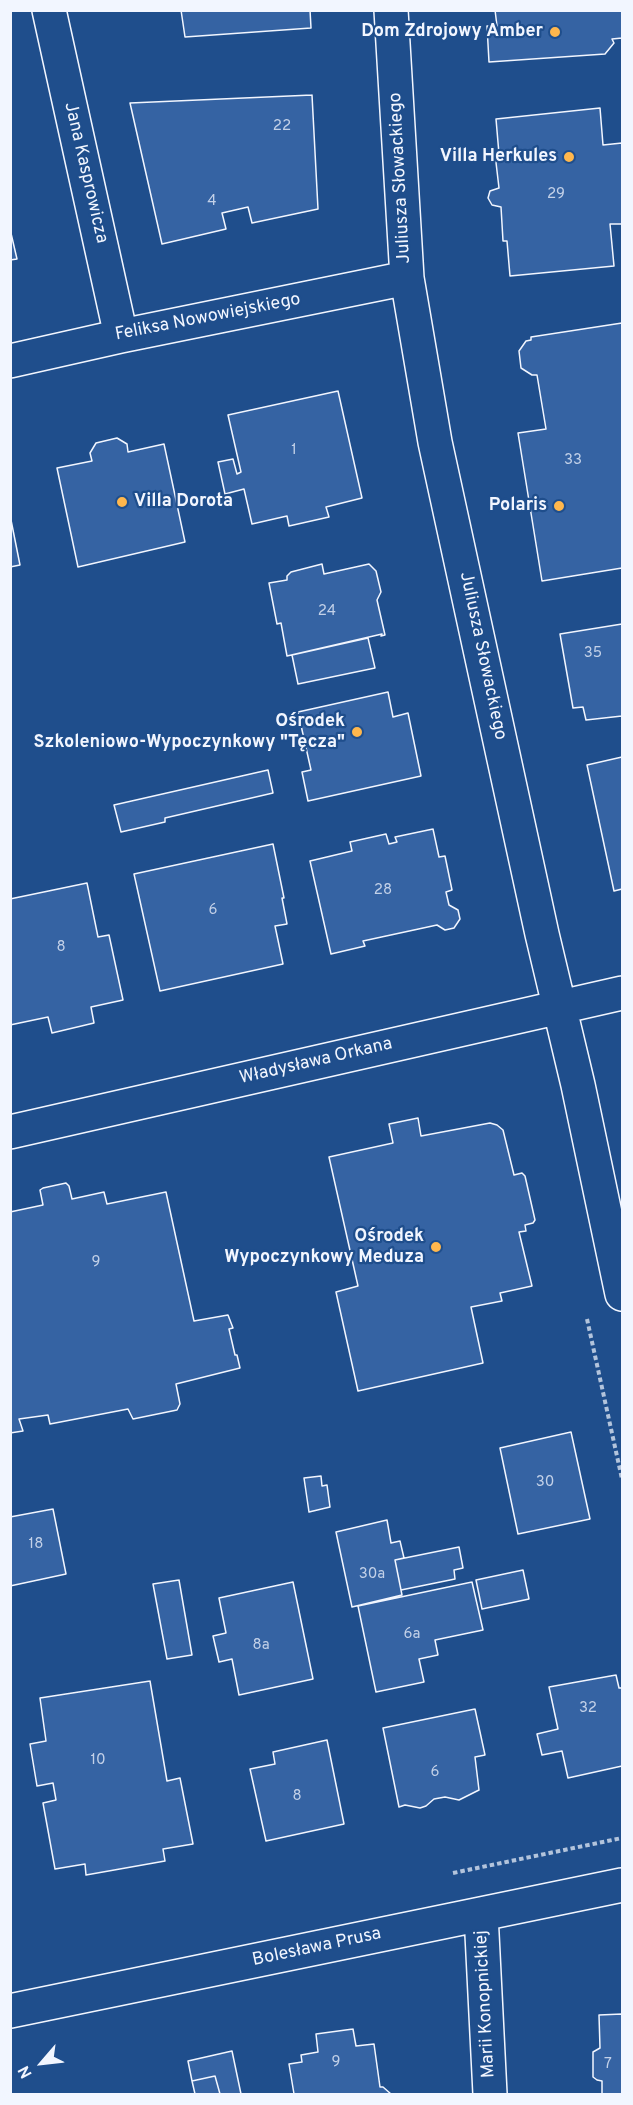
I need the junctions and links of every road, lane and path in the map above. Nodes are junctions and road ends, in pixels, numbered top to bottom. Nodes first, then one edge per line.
1 (49, 10) edge
2 (391, 10) edge
3 (407, 278) junction
4 (121, 336) junction
5 (10, 361) edge
6 (622, 993) edge
7 (558, 1007) junction
8 (10, 1132) edge
9 (622, 1294) edge
10 (622, 1885) edge
11 (481, 1914) junction
12 (10, 2011) edge
13 (490, 2094) edge

1 - 4 street, Jana Kasprowicza
2 - 3 street, Juliusza Słowackiego
3 - 4 street, Feliksa Nowowiejskiego
3 - 7 street, Juliusza Słowackiego
4 - 5 street, Feliksa Nowowiejskiego
6 - 7 street, Władysława Orkana
7 - 8 street, Władysława Orkana
7 - 9 street, Juliusza Słowackiego
10 - 11 street, Bolesława Prusa
11 - 12 street, Bolesława Prusa
11 - 13 street, Marii Konopnickiej

